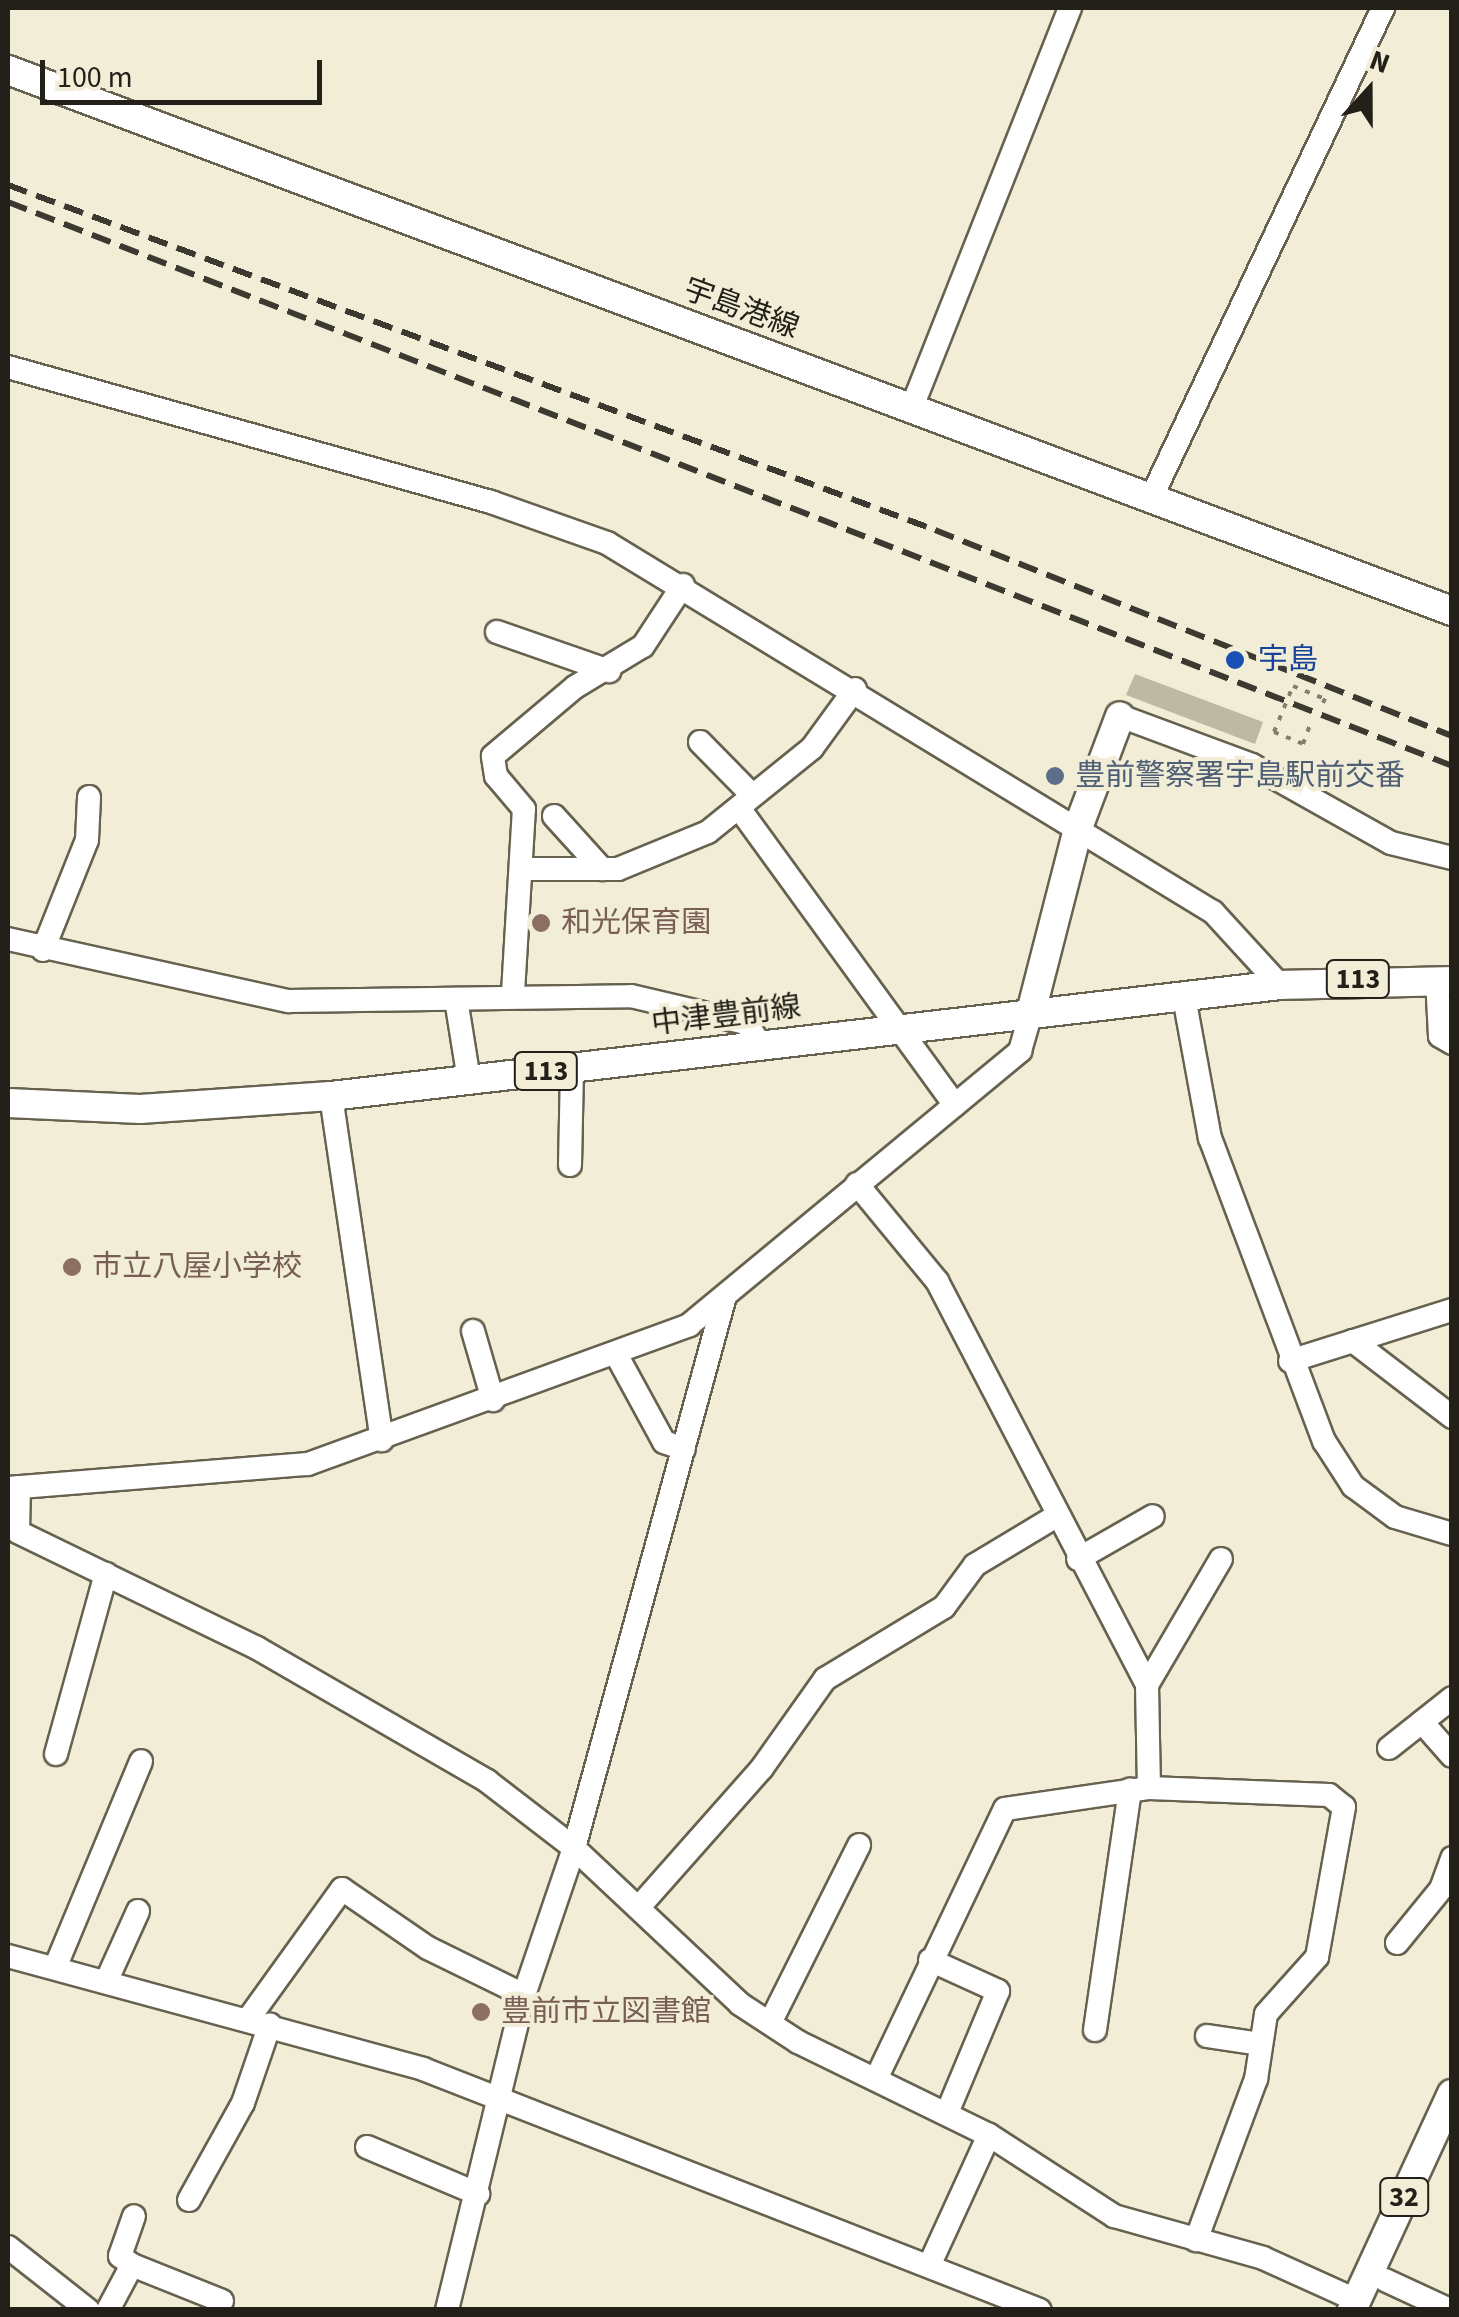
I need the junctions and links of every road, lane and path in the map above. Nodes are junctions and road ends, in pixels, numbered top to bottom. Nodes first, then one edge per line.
1 (1070, 8) edge
2 (1383, 8) edge
3 (8, 70) edge
4 (8, 367) edge
5 (912, 407) junction
6 (1154, 494) junction
7 (683, 586) junction
8 (1452, 610) edge
9 (496, 632) dead end
10 (608, 671) junction
11 (855, 689) junction
12 (1328, 692) dead end
13 (1120, 716) joint
14 (1310, 725) dead end
15 (700, 742) dead end
16 (89, 797) dead end
17 (746, 802) junction
18 (554, 816) dead end
19 (1079, 825) junction
20 (1452, 858) edge
21 (524, 869) junction
22 (602, 869) junction
23 (8, 940) edge
24 (42, 950) junction
25 (1444, 980) edge
26 (1280, 985) junction
27 (513, 994) junction
28 (1184, 997) junction
29 (456, 999) junction
30 (1030, 1016) junction
31 (899, 1028) junction
32 (1452, 1043) edge
33 (761, 1045) junction
34 (572, 1068) junction
35 (469, 1080) junction
36 (331, 1096) junction
37 (8, 1103) edge
38 (954, 1105) junction
39 (570, 1165) dead end
40 (856, 1184) junction
41 (726, 1296) junction
42 (1445, 1318) edge
43 (472, 1331) dead end
44 (1353, 1341) junction
45 (616, 1354) junction
46 (1290, 1361) junction
47 (492, 1400) junction
48 (1452, 1417) edge
49 (382, 1440) junction
50 (684, 1449) junction
51 (13, 1487) edge
52 (1154, 1516) dead end
53 (1055, 1517) junction
54 (1452, 1534) edge
55 (1078, 1559) junction
56 (1221, 1559) dead end
57 (106, 1574) junction
58 (1148, 1685) junction
59 (1452, 1698) edge
60 (1422, 1722) junction
61 (1389, 1748) dead end
62 (56, 1754) dead end
63 (1452, 1756) edge
64 (141, 1761) dead end
65 (1140, 1789) junction
66 (860, 1846) dead end
67 (574, 1848) junction
68 (1452, 1858) edge
69 (639, 1907) junction
70 (138, 1911) dead end
71 (1397, 1943) dead end
72 (8, 1956) edge
73 (930, 1960) junction
74 (54, 1968) junction
75 (106, 1982) junction
76 (524, 1995) junction
77 (259, 2021) junction
78 (770, 2024) junction
79 (1095, 2030) dead end
80 (1207, 2036) dead end
81 (1260, 2044) junction
82 (877, 2077) junction
83 (1452, 2094) edge
84 (501, 2098) junction
85 (948, 2114) junction
86 (988, 2135) junction
87 (367, 2147) dead end
88 (478, 2194) junction
89 (189, 2200) dead end
90 (134, 2216) dead end
91 (1196, 2240) junction
92 (8, 2248) edge
93 (132, 2266) junction
94 (929, 2266) junction
95 (1385, 2280) dead end
96 (222, 2301) dead end
97 (1354, 2305) edge
98 (88, 2310) edge
99 (108, 2310) edge
100 (446, 2310) edge
101 (1040, 2310) edge
102 (1450, 2310) edge

1 - 5 street
2 - 6 street
3 - 5 main road, 宇島港線
4 - 7 street
5 - 6 main road, 宇島港線
6 - 8 main road, 宇島港線
7 - 10 street
7 - 11 street
9 - 10 street
10 - 21 street
11 - 17 street
11 - 19 street
12 - 14 path, bridge
13 - 19 main road
13 - 20 street
15 - 17 street
16 - 24 street
17 - 22 street
17 - 31 street
18 - 22 street
19 - 26 street
19 - 30 main road
21 - 22 street
21 - 27 street
23 - 24 street
24 - 29 street
25 - 26 main road, 中津豊前線 / 113
25 - 32 street
26 - 28 main road, 中津豊前線 / 113
27 - 29 street
27 - 33 street
28 - 30 main road, 中津豊前線 / 113
28 - 46 street
29 - 35 street
30 - 31 main road, 中津豊前線 / 113
30 - 38 street
31 - 33 main road, 中津豊前線 / 113
31 - 38 street
33 - 34 main road, 中津豊前線 / 113
34 - 35 main road, 中津豊前線 / 113
34 - 39 street
35 - 36 main road, 中津豊前線 / 113
36 - 37 main road, 中津豊前線 / 113
36 - 49 street
38 - 40 street
40 - 41 street
40 - 53 street
41 - 45 street
41 - 50 street
42 - 44 street
43 - 47 street
44 - 46 street
44 - 48 street
45 - 47 street
45 - 50 street
46 - 54 street
47 - 49 street
49 - 51 street
50 - 67 street
51 - 57 street
52 - 55 street
53 - 55 street
53 - 69 street
55 - 58 street
56 - 58 street
57 - 62 street
57 - 67 street
58 - 65 street
59 - 60 street
60 - 61 street
60 - 63 street
64 - 74 street
65 - 73 street
65 - 79 street
65 - 81 street
66 - 78 street
67 - 69 street
67 - 76 street
68 - 71 street
69 - 78 street
70 - 75 street
72 - 74 street
73 - 82 street
73 - 85 street
74 - 75 street
75 - 77 street
76 - 77 street
76 - 84 street
77 - 84 street
77 - 89 street
78 - 82 street
80 - 81 street
81 - 91 street
82 - 85 street
83 - 97 main road, 32
84 - 88 street
84 - 94 street
85 - 86 street
86 - 91 street
86 - 94 street
87 - 88 street
88 - 100 street
90 - 93 street
91 - 97 street
92 - 98 street
93 - 96 street
93 - 99 street
94 - 101 street
95 - 102 street

